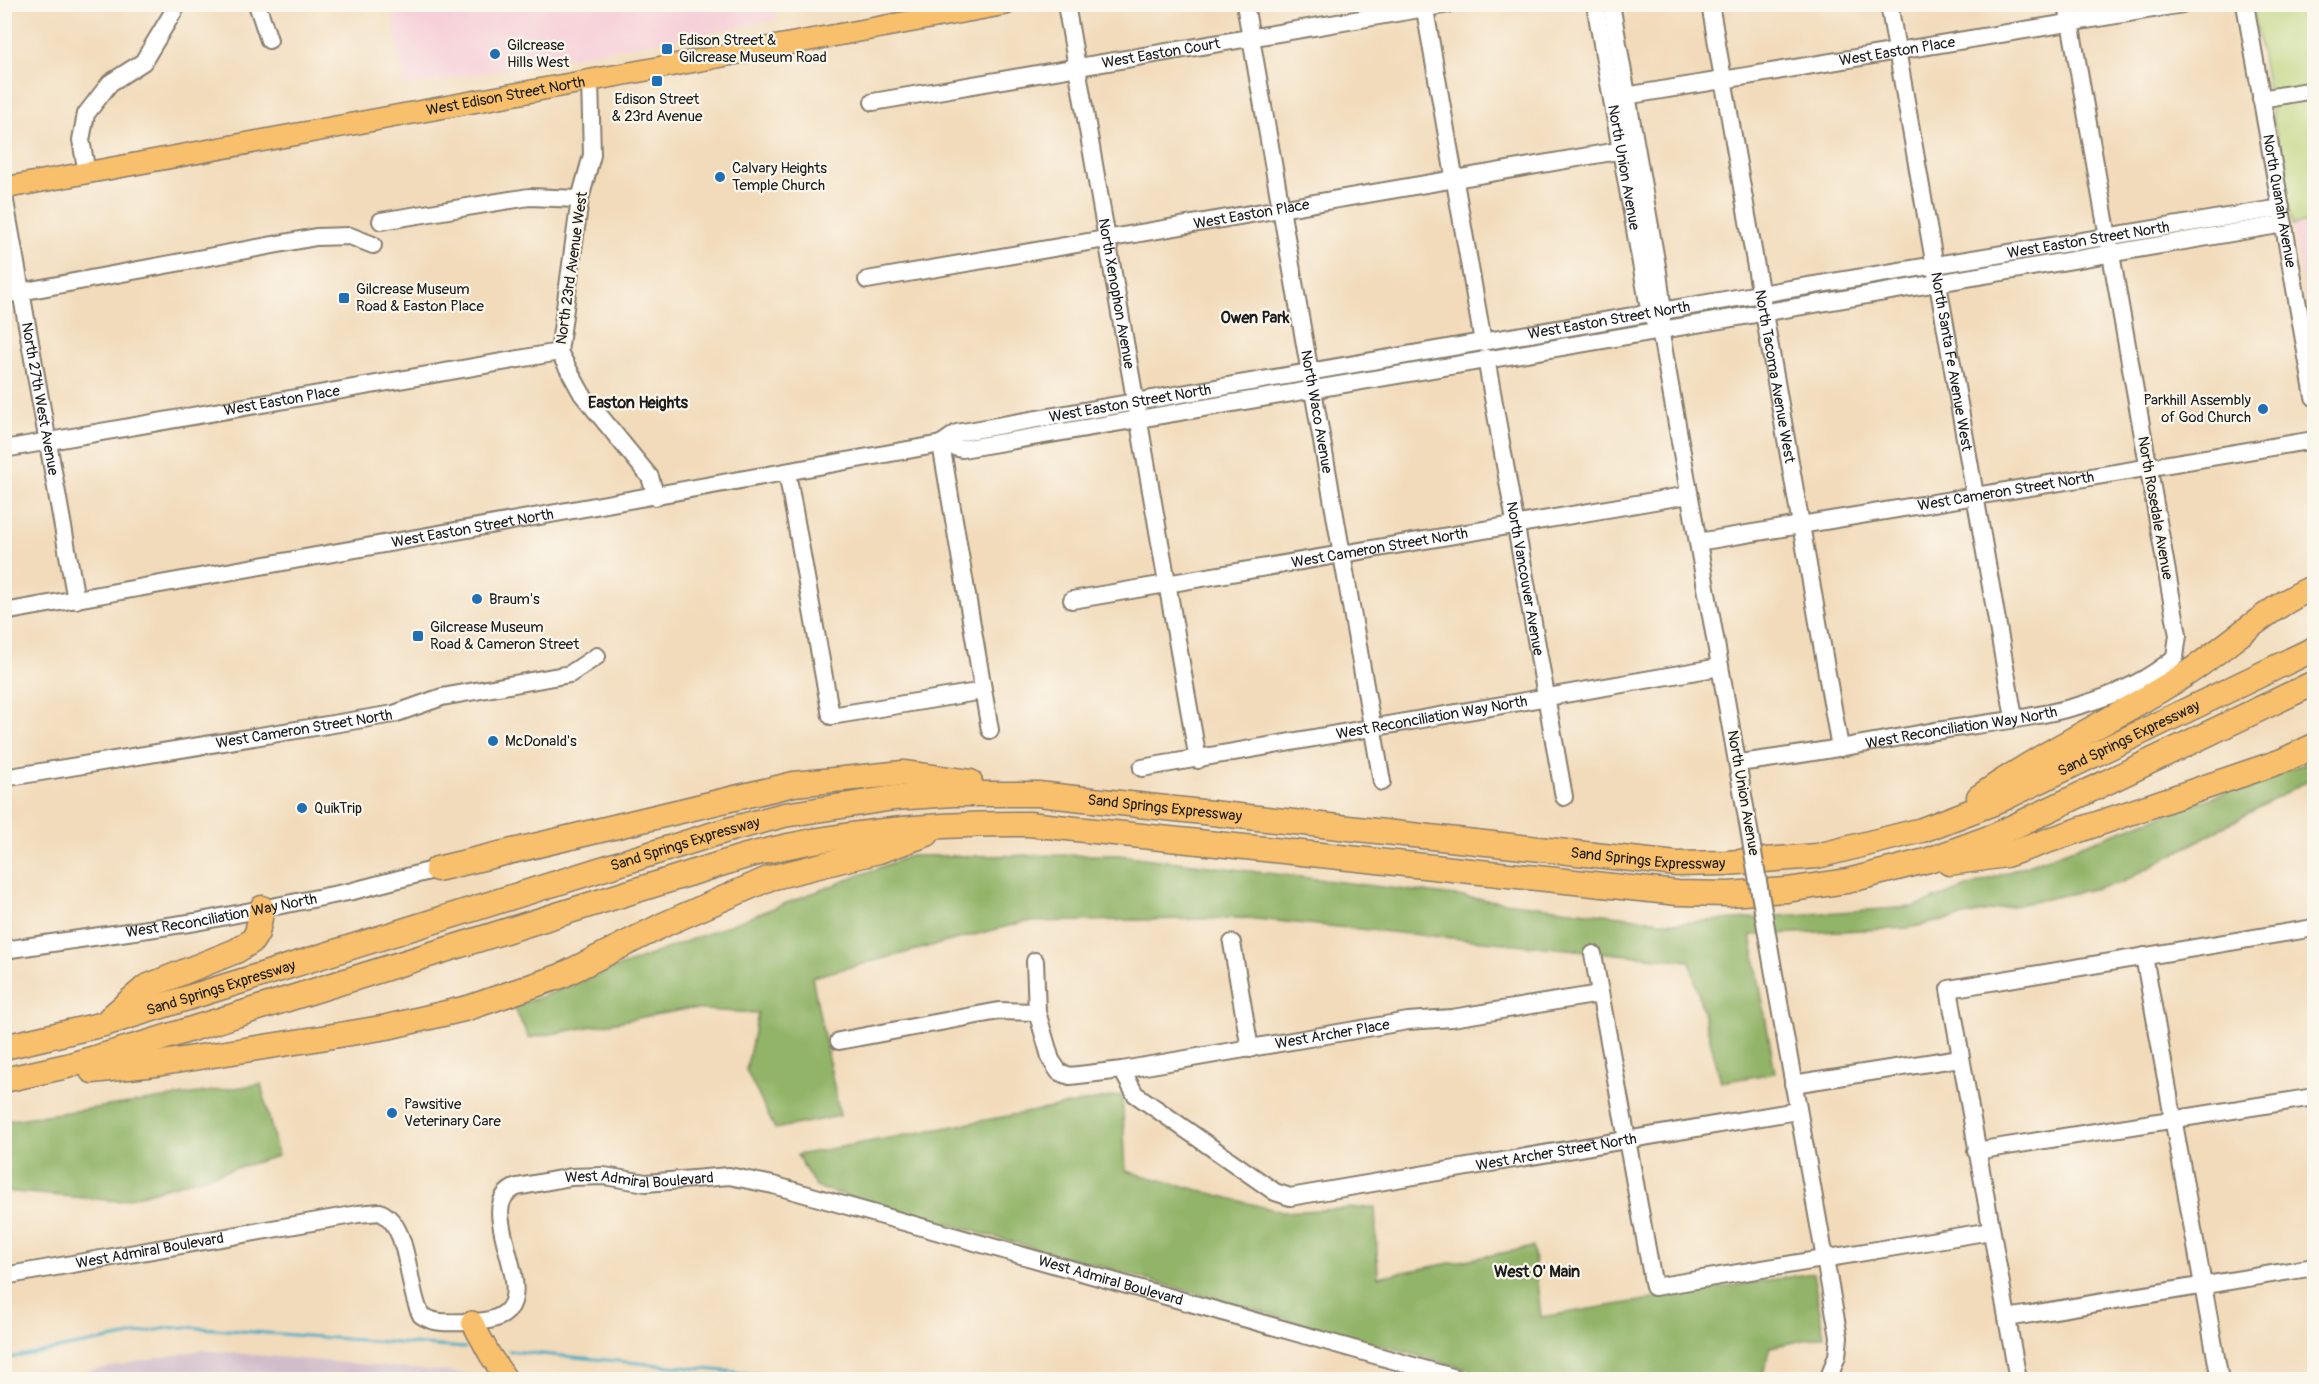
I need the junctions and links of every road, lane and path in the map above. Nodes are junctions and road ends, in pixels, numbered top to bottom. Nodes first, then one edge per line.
1 (178, 4) edge
2 (257, 4) edge
3 (1006, 4) edge
4 (1066, 4) edge
5 (1245, 4) edge
6 (1449, 4) edge
7 (1595, 4) edge
8 (1611, 4) edge
9 (1710, 4) edge
10 (1889, 4) edge
11 (2067, 4) edge
12 (2183, 4) edge
13 (2245, 4) edge
14 (1425, 7) edge
15 (2070, 24) junction
16 (1250, 37) junction
17 (269, 40) dead end
18 (1897, 52) junction
19 (1077, 68) junction
20 (1724, 80) junction
21 (590, 81) junction
22 (2314, 90) edge
23 (1619, 97) junction
24 (2261, 99) junction
25 (873, 102) dead end
26 (1629, 149) junction
27 (87, 173) junction
28 (1455, 178) junction
29 (4, 188) edge
30 (4, 196) edge
31 (580, 199) junction
32 (1283, 208) junction
33 (2282, 216) junction
34 (381, 221) dead end
35 (1107, 238) junction
36 (373, 245) dead end
37 (2110, 245) junction
38 (1936, 274) junction
39 (867, 280) dead end
40 (22, 292) junction
41 (1761, 294) junction
42 (4, 295) edge
43 (1764, 311) junction
44 (1656, 313) junction
45 (1660, 329) junction
46 (1492, 348) junction
47 (560, 352) junction
48 (1311, 380) junction
49 (2314, 397) edge
50 (1137, 411) junction
51 (2314, 440) edge
52 (50, 441) junction
53 (941, 444) junction
54 (4, 449) edge
55 (2148, 467) junction
56 (787, 472) junction
57 (1689, 495) junction
58 (1975, 495) junction
59 (656, 497) junction
60 (1515, 524) junction
61 (1801, 525) junction
62 (1698, 542) junction
63 (1341, 555) junction
64 (1168, 584) junction
65 (2314, 587) edge
66 (76, 600) junction
67 (1072, 600) dead end
68 (4, 612) edge
69 (2314, 649) edge
70 (597, 656) dead end
71 (2175, 657) joint
72 (1720, 667) junction
73 (2314, 683) edge
74 (983, 691) junction
75 (1546, 696) junction
76 (2014, 718) junction
77 (1372, 727) junction
78 (990, 730) dead end
79 (2314, 746) edge
80 (1840, 748) junction
81 (1198, 759) junction
82 (1738, 763) junction
83 (1142, 768) dead end
84 (4, 778) edge
85 (1382, 783) dead end
86 (1065, 795) junction
87 (1564, 797) dead end
88 (958, 824) junction
89 (1938, 825) junction
90 (446, 866) joint
91 (1888, 872) junction
92 (262, 908) junction
93 (2314, 928) edge
94 (1232, 943) dead end
95 (4, 950) edge
96 (1593, 954) dead end
97 (2144, 956) junction
98 (1035, 961) dead end
99 (1600, 994) junction
100 (1037, 1012) junction
101 (104, 1024) junction
102 (839, 1041) dead end
103 (4, 1047) edge
104 (1250, 1049) junction
105 (1960, 1058) junction
106 (1122, 1070) junction
107 (11, 1079) edge
108 (1792, 1084) junction
109 (2314, 1097) edge
110 (1797, 1111) junction
111 (2172, 1120) junction
112 (1626, 1142) junction
113 (1977, 1151) junction
114 (1991, 1231) junction
115 (1824, 1257) junction
116 (2314, 1267) edge
117 (4, 1276) edge
118 (2203, 1285) junction
119 (2007, 1318) junction
120 (472, 1322) junction
121 (507, 1380) edge
122 (1463, 1380) edge
123 (1827, 1380) edge
124 (2018, 1380) edge
125 (2220, 1380) edge

1 - 27 street
2 - 17 street
3 - 21 main road, West Edison Street North
4 - 19 street, North Xenophon Avenue
5 - 16 street, North Waco Avenue
6 - 14 street, West Easton Court
7 - 23 street, North Union Avenue
8 - 23 street, North Union Avenue
9 - 20 street, North Tacoma Avenue West
10 - 18 street, North Santa Fe Avenue West
11 - 15 street, North Rosedale Avenue
12 - 15 street, West Easton Place
13 - 24 street, North Quanah Avenue
14 - 16 street, West Easton Court
14 - 28 street, North Vancouver Avenue
15 - 18 street, West Easton Place
15 - 37 street, North Rosedale Avenue
16 - 19 street, West Easton Court
16 - 32 street, North Waco Avenue
18 - 20 street, West Easton Place
18 - 38 street, North Santa Fe Avenue West
19 - 25 street, West Easton Court
19 - 35 street, North Xenophon Avenue
20 - 23 street, West Easton Place
20 - 41 street, North Tacoma Avenue West
21 - 27 main road, West Edison Street North
21 - 31 street, North 23rd Avenue West
22 - 24 street
23 - 26 street, North Union Avenue
24 - 33 street, North Quanah Avenue
26 - 28 street, West Easton Place
26 - 44 street, North Union Avenue
27 - 29 main road, West Edison Street North
28 - 32 street, West Easton Place
28 - 46 street, North Vancouver Avenue
30 - 40 street, North 27th West Avenue
31 - 34 street
31 - 47 street, North 23rd Avenue West
32 - 35 street, West Easton Place
32 - 48 street, North Waco Avenue
33 - 37 street, West Easton Street North
33 - 49 street, North Quanah Avenue
35 - 39 street, West Easton Place
35 - 50 street, North Xenophon Avenue
36 - 40 street
37 - 38 street, West Easton Street North
37 - 55 street, North Rosedale Avenue
38 - 41 street, West Easton Street North
38 - 43 street, West Easton Street North
38 - 58 street, North Santa Fe Avenue West
40 - 42 street
40 - 52 street, North 27th West Avenue
41 - 43 street, North Tacoma Avenue West
41 - 44 street, West Easton Street North
43 - 45 street, West Easton Street North
43 - 61 street, North Tacoma Avenue West
44 - 45 street, North Union Avenue
44 - 46 street, West Easton Street North
45 - 46 street, West Easton Street North
45 - 57 street, North Union Avenue
46 - 48 street, West Easton Street North
46 - 60 street, North Vancouver Avenue
47 - 52 street, West Easton Place
47 - 59 street, North 23rd Avenue West
48 - 50 street, West Easton Street North
48 - 63 street, North Waco Avenue
50 - 53 street, West Easton Street North
50 - 64 street, North Xenophon Avenue
51 - 55 street, West Cameron Street North
52 - 54 street, West Easton Place
52 - 66 street, North 27th West Avenue
53 - 56 street, West Easton Street North
53 - 74 street
55 - 58 street, West Cameron Street North
55 - 71 street, North Rosedale Avenue
56 - 59 street, West Easton Street North
56 - 74 street
57 - 60 street, West Cameron Street North
57 - 62 street, North Union Avenue
58 - 61 street, West Cameron Street North
58 - 76 street, North Santa Fe Avenue West
59 - 66 street, West Easton Street North
60 - 63 street, West Cameron Street North
60 - 75 street, North Vancouver Avenue
61 - 62 street, West Cameron Street North
61 - 80 street, North Tacoma Avenue West
62 - 72 street, North Union Avenue
63 - 64 street, West Cameron Street North
63 - 77 street, North Waco Avenue
64 - 67 street, West Cameron Street North
64 - 81 street, North Xenophon Avenue
65 - 89 highway
66 - 68 street, West Easton Street North
69 - 89 highway, Sand Springs Expressway
70 - 84 street, West Cameron Street North
71 - 76 street, West Reconciliation Way North
72 - 75 street, West Reconciliation Way North
72 - 82 street, North Union Avenue
73 - 91 highway, Sand Springs Expressway
74 - 78 street
75 - 77 street, West Reconciliation Way North
75 - 87 street, North Vancouver Avenue
76 - 80 street, West Reconciliation Way North
77 - 81 street, West Reconciliation Way North
77 - 85 street, North Waco Avenue
79 - 91 highway
80 - 82 street, West Reconciliation Way North
81 - 83 street, West Reconciliation Way North
82 - 108 street, North Union Avenue, bridge
86 - 89 highway, Sand Springs Expressway
86 - 90 highway
86 - 101 highway, Sand Springs Expressway
88 - 91 highway, Sand Springs Expressway
88 - 107 highway, Sand Springs Expressway
88 - 107 highway
90 - 92 street, West Reconciliation Way North
92 - 95 street, West Reconciliation Way North
92 - 101 highway
93 - 97 street
94 - 104 street
96 - 99 street
97 - 105 street
97 - 111 street
98 - 100 street
99 - 104 street, West Archer Place
99 - 112 street
100 - 102 street
100 - 106 street, West Archer Place
101 - 103 highway, Sand Springs Expressway
104 - 106 street, West Archer Place
105 - 108 street
105 - 113 street
106 - 112 street, West Archer Street North
108 - 110 street, North Union Avenue
109 - 111 street
110 - 112 street, West Archer Street North
110 - 115 street, North Union Avenue
111 - 113 street
111 - 118 street
112 - 115 street
113 - 114 street
114 - 115 street
114 - 119 street
115 - 123 street, North Union Avenue
116 - 118 street
117 - 120 street, West Admiral Boulevard
118 - 119 street
118 - 125 street
119 - 124 street
120 - 121 main road
120 - 122 street, West Admiral Boulevard

